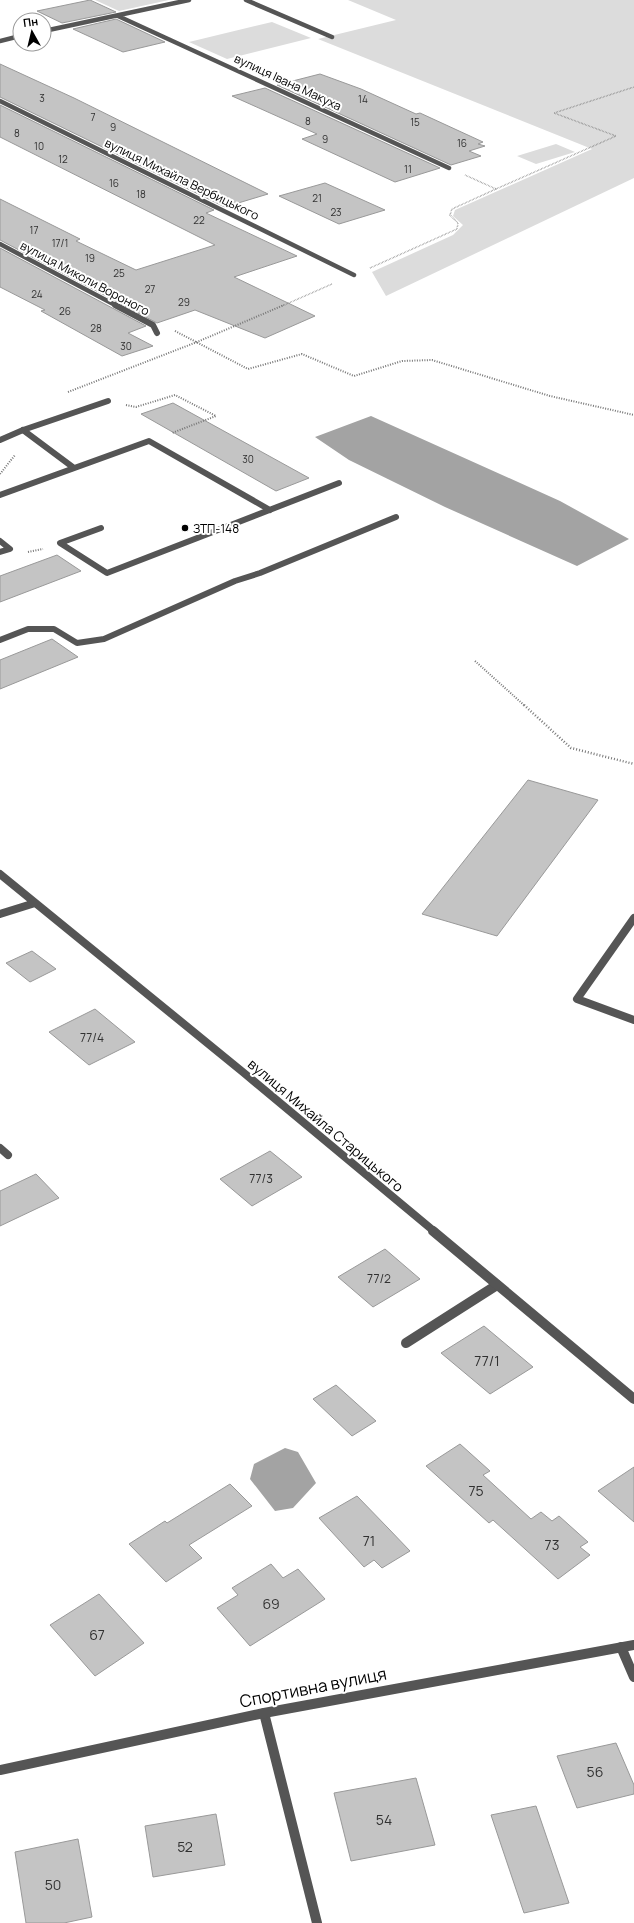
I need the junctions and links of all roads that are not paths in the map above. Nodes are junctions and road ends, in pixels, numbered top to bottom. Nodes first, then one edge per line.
1 (189, 0) edge
2 (246, 0) edge
3 (118, 16) junction
4 (52, 29) edge
5 (332, 37) dead end
6 (12, 38) edge
7 (0, 41) edge
8 (0, 101) edge
9 (449, 168) road end
10 (0, 244) edge
11 (354, 275) road end
12 (157, 333) dead end
13 (108, 401) road end
14 (23, 430) junction
15 (0, 440) edge
16 (74, 468) junction
17 (339, 483) dead end
18 (0, 495) edge
19 (270, 510) junction
20 (396, 517) dead end
21 (101, 528) dead end
22 (0, 541) edge
23 (0, 552) edge
24 (0, 640) edge
25 (0, 874) edge
26 (35, 903) junction
27 (0, 914) edge
28 (634, 918) edge
29 (634, 1020) edge
30 (0, 1148) edge
31 (8, 1155) dead end
32 (496, 1285) junction
33 (406, 1343) dead end
34 (634, 1399) edge
35 (634, 1645) edge
36 (621, 1647) junction
37 (634, 1677) edge
38 (264, 1713) junction
39 (0, 1770) edge
40 (316, 1923) edge

1 - 3 street
2 - 5 street
3 - 4 street
3 - 9 street, вулиця Івана Макуха
6 - 7 street
8 - 11 street, вулиця Михайла Вербицького
10 - 12 street, вулиця Миколи Вороного
13 - 14 street
14 - 15 street
14 - 16 street
16 - 18 street
16 - 19 street
17 - 19 street
19 - 21 street
20 - 24 street
22 - 23 street
25 - 26 street, вулиця Михайла Старицького
26 - 27 street
26 - 32 street, вулиця Михайла Старицького
28 - 29 street
30 - 31 street
32 - 33 street
32 - 34 street, вулиця Михайла Старицького
35 - 36 street, Спортивна вулиця
36 - 37 street
36 - 38 street, Спортивна вулиця
38 - 39 street, Спортивна вулиця
38 - 40 street

